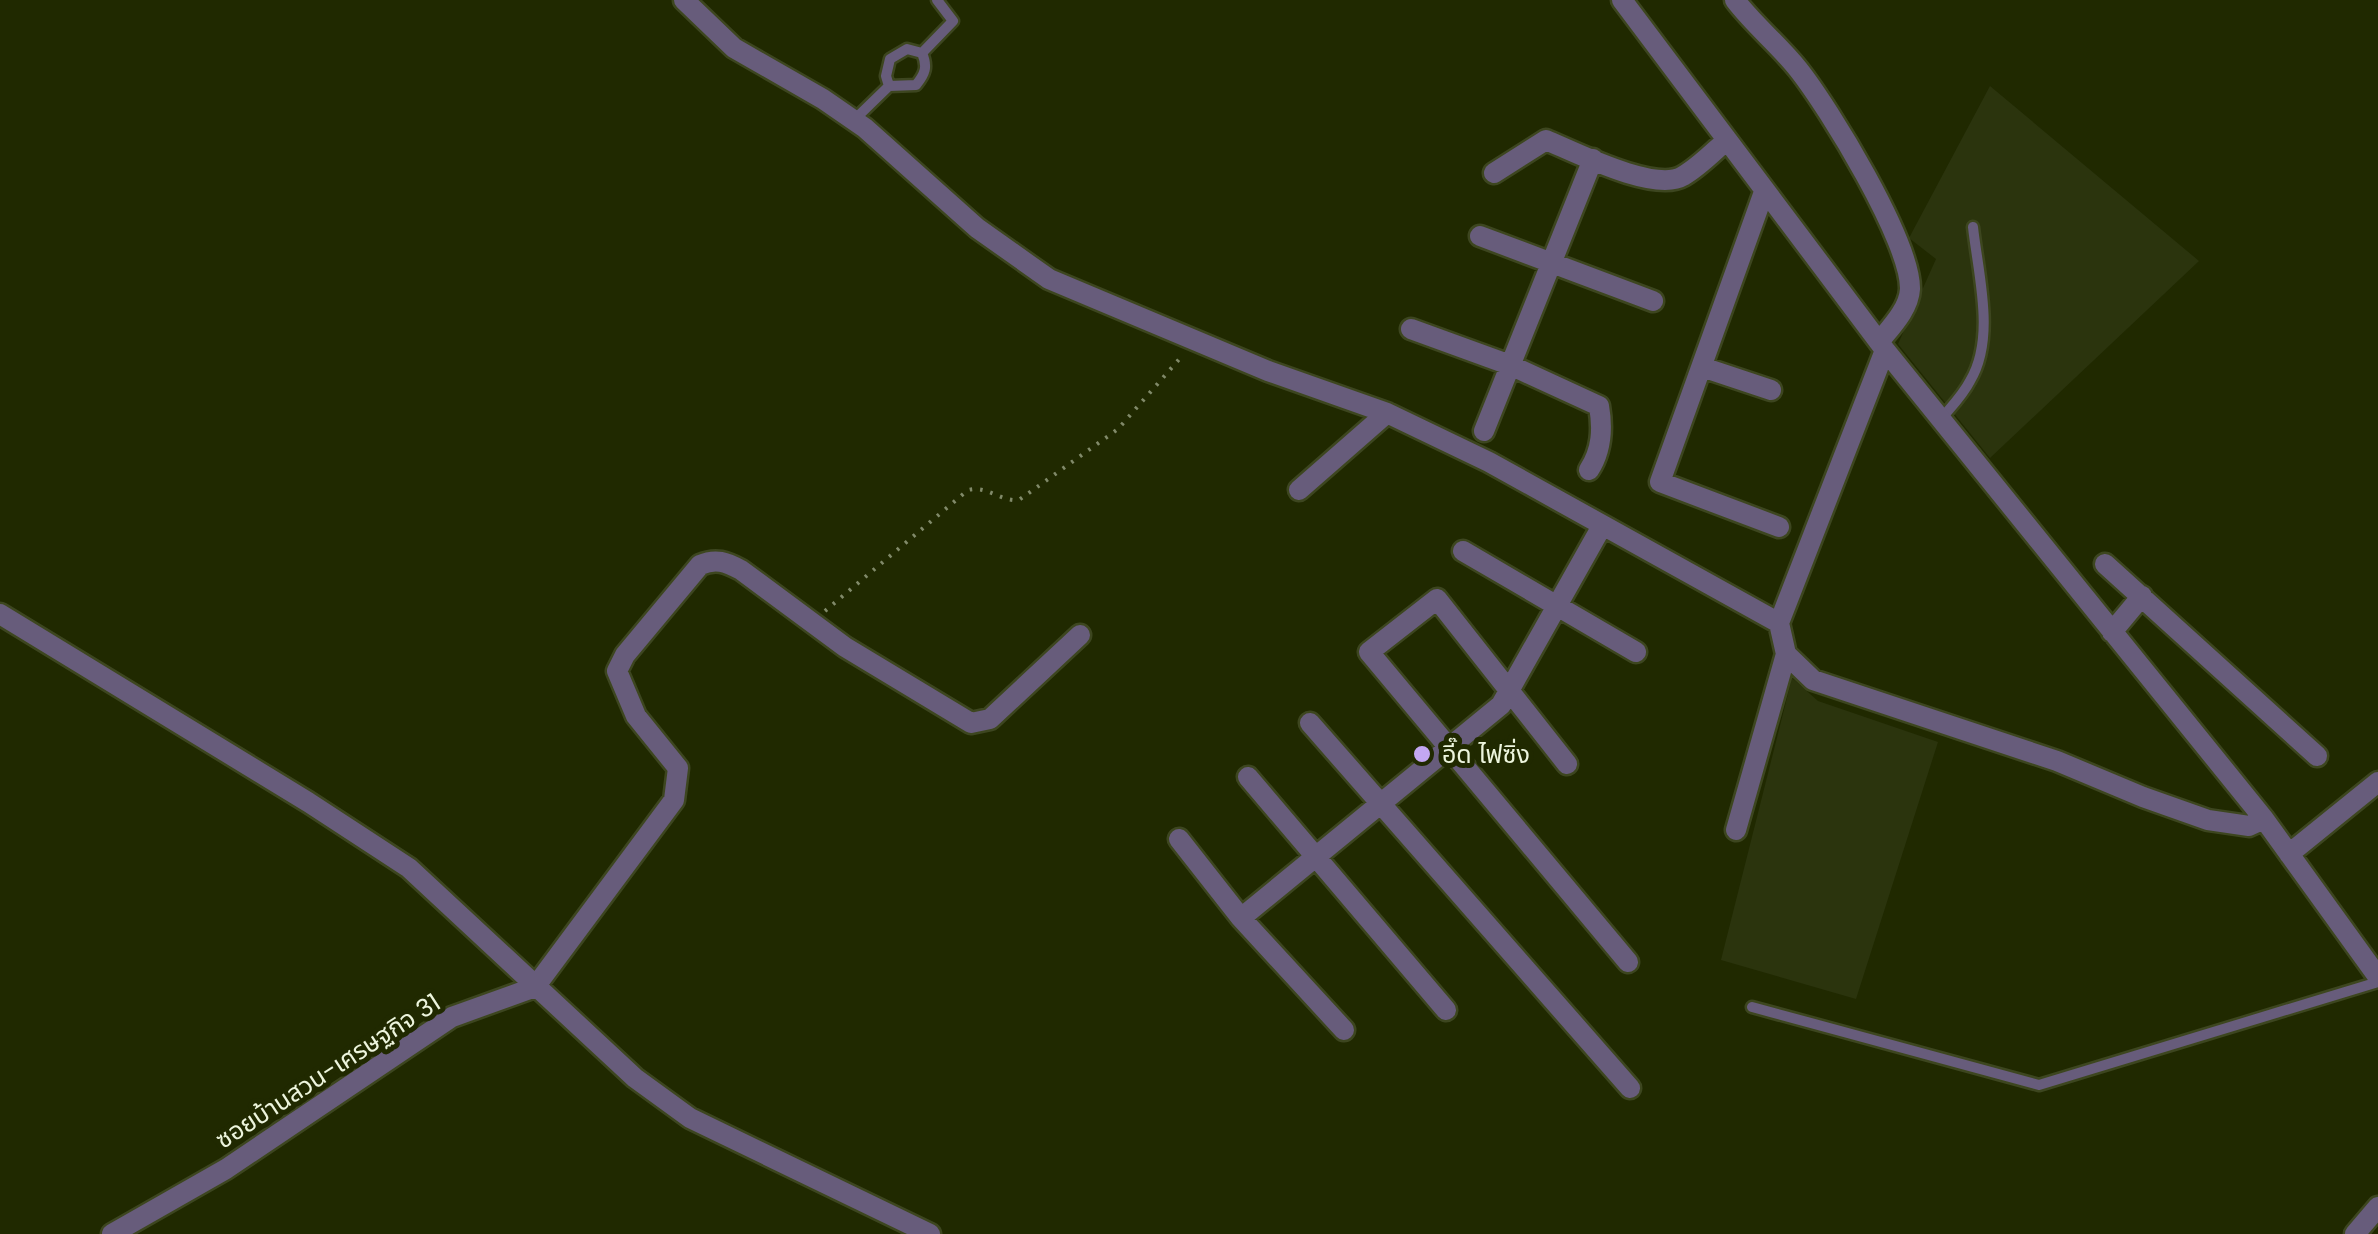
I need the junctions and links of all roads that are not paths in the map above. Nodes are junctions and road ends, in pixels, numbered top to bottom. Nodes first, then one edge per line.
1 (684, 0) edge
2 (936, 0) edge
3 (1622, 0) edge
4 (1736, 0) edge
5 (922, 53) junction
6 (889, 86) junction
7 (854, 120) junction
8 (1726, 140) junction
9 (1593, 159) junction
10 (1494, 173) dead end
11 (1764, 192) junction
12 (1973, 226) dead end
13 (1480, 236) dead end
14 (1550, 264) junction
15 (1652, 301) dead end
16 (1411, 329) dead end
17 (1882, 346) junction
18 (1510, 365) junction
19 (1702, 367) junction
20 (1771, 390) dead end
21 (1387, 413) junction
22 (1941, 420) junction
23 (1484, 431) dead end
24 (1590, 470) dead end
25 (1299, 490) dead end
26 (1602, 526) junction
27 (1779, 526) dead end
28 (1463, 550) dead end
29 (2104, 564) dead end
30 (2142, 596) junction
31 (1556, 606) junction
32 (0, 614) edge
33 (1779, 623) junction
34 (2112, 632) junction
35 (1080, 636) dead end
36 (1636, 652) dead end
37 (1786, 654) junction
38 (1510, 690) junction
39 (1310, 723) dead end
40 (1448, 748) junction
41 (2316, 756) dead end
42 (1567, 764) dead end
43 (1248, 777) dead end
44 (2378, 782) edge
45 (1379, 804) junction
46 (2264, 819) junction
47 (1736, 830) dead end
48 (1179, 840) dead end
49 (2289, 854) junction
50 (1316, 856) junction
51 (1241, 918) junction
52 (1628, 962) dead end
53 (2378, 980) edge
54 (534, 987) junction
55 (1752, 1007) dead end
56 (1446, 1010) dead end
57 (1344, 1030) dead end
58 (1630, 1088) dead end
59 (2378, 1207) edge
60 (112, 1234) edge
61 (930, 1234) edge
62 (2355, 1234) edge

1 - 7 street
2 - 5 lane
3 - 8 street
4 - 17 street
5 - 6 lane
5 - 6 lane
6 - 7 lane
7 - 21 street
8 - 9 street
8 - 11 street
9 - 10 street
9 - 14 street
11 - 17 street
11 - 19 street
12 - 22 lane
13 - 14 street
14 - 15 street
14 - 18 street
16 - 18 street
17 - 22 street
17 - 33 street
18 - 23 street
18 - 24 street
19 - 20 street
19 - 27 street
21 - 25 street
21 - 26 street
22 - 34 street
26 - 31 street
26 - 33 street
28 - 31 street
29 - 30 street
30 - 34 street
30 - 41 street
31 - 36 street
31 - 38 street
32 - 54 street
33 - 37 street
34 - 46 street
35 - 54 street
37 - 46 street
37 - 47 street
38 - 40 street
38 - 40 street
38 - 42 street
39 - 45 street
40 - 45 street
40 - 52 street
43 - 50 street
44 - 49 street
45 - 50 street
45 - 58 street
46 - 49 street
48 - 51 street
49 - 53 street
50 - 51 street
50 - 56 street
51 - 57 street
53 - 55 lane
54 - 60 street, ซอยบ้านสวน-เศรษฐกิจ 31
54 - 61 street
59 - 62 street

